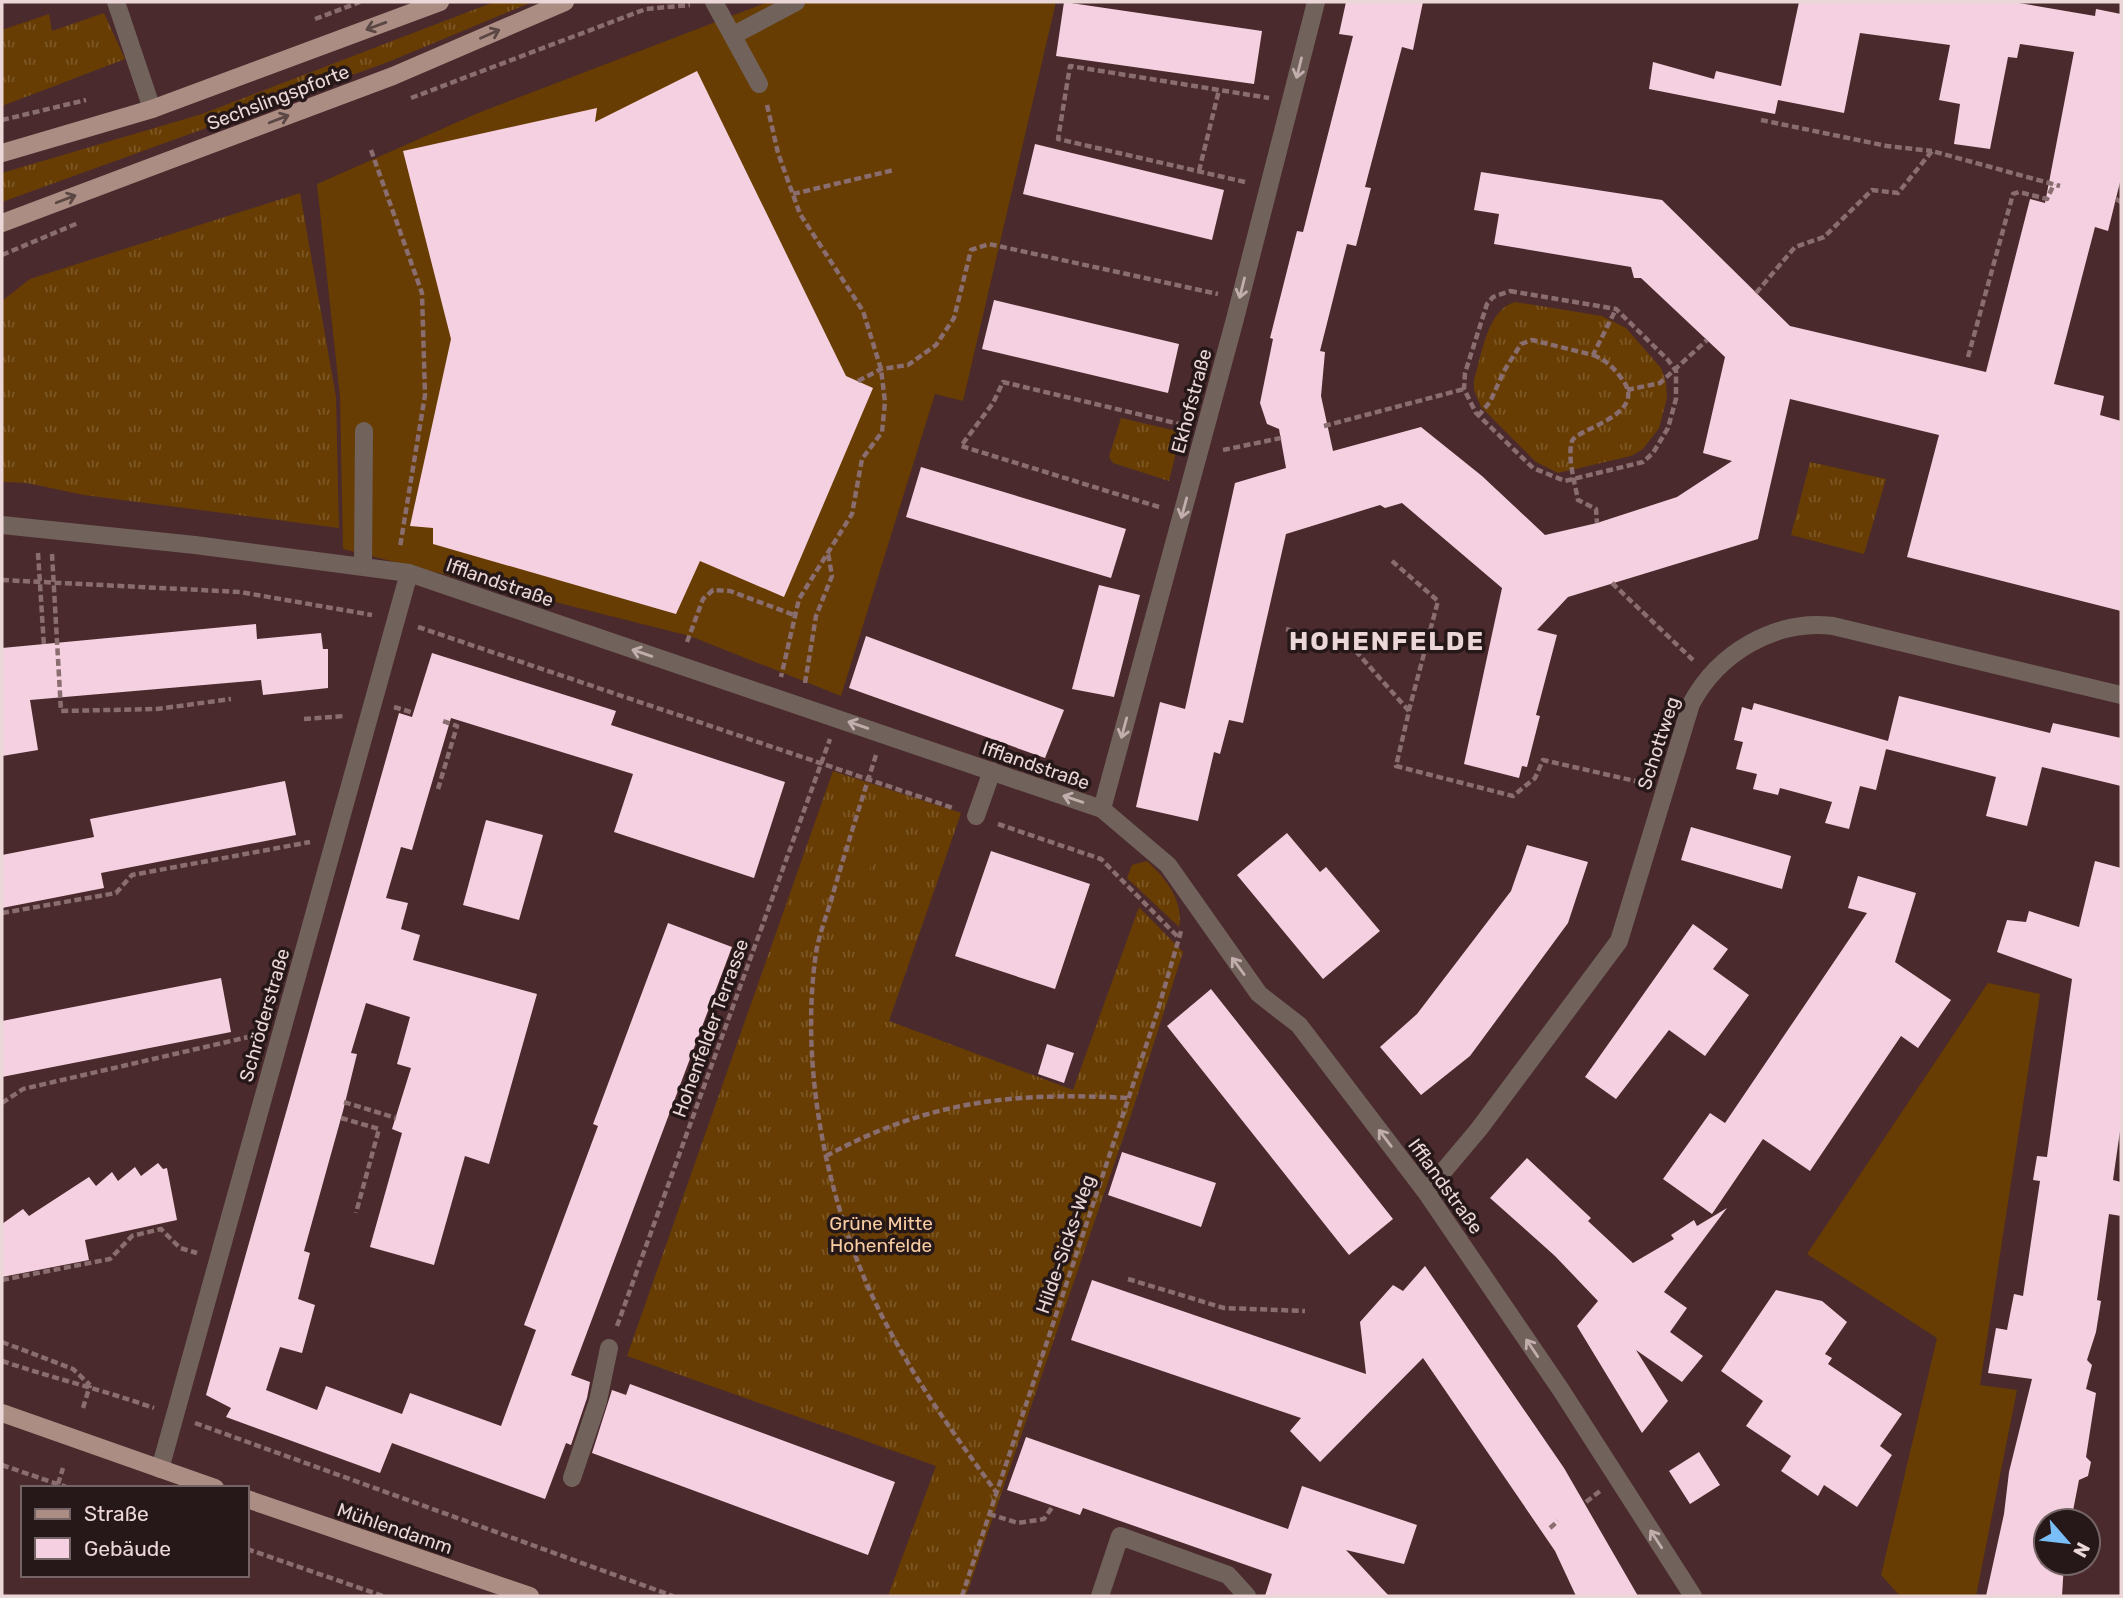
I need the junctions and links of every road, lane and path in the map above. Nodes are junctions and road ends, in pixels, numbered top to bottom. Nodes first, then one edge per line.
1 (116, 2) edge
2 (360, 2) edge
3 (440, 2) edge
4 (565, 2) edge
5 (714, 2) edge
6 (796, 2) edge
7 (1316, 2) edge
8 (695, 5) dead end
9 (309, 22) dead end
10 (734, 35) junction
11 (759, 84) joint
12 (1219, 90) junction
13 (93, 99) dead end
14 (1291, 101) junction
15 (398, 103) dead end
16 (152, 109) junction
17 (2, 120) edge
18 (1760, 120) dead end
19 (371, 149) dead end
20 (1932, 151) junction
21 (2, 153) edge
22 (894, 170) dead end
23 (1199, 171) junction
24 (1268, 187) junction
25 (793, 194) junction
26 (2, 223) edge
27 (80, 223) dead end
28 (2, 255) edge
29 (1756, 293) dead end
30 (1239, 300) junction
31 (1616, 309) junction
32 (1707, 340) dead end
33 (1593, 355) junction
34 (1968, 357) dead end
35 (881, 369) junction
36 (1676, 371) junction
37 (858, 382) dead end
38 (1464, 389) junction
39 (1627, 390) junction
40 (1478, 416) junction
41 (1324, 426) dead end
42 (1205, 430) junction
43 (364, 431) dead end
44 (1281, 438) dead end
45 (1199, 456) junction
46 (1574, 479) junction
47 (1183, 514) junction
48 (1597, 523) dead end
49 (2, 525) edge
50 (43, 528) junction
51 (828, 552) junction
52 (1392, 561) dead end
53 (363, 567) junction
54 (402, 573) junction
55 (2, 580) edge
56 (40, 580) junction
57 (53, 581) junction
58 (1612, 583) dead end
59 (794, 615) junction
60 (395, 621) junction
61 (1286, 629) dead end
62 (690, 636) dead end
63 (44, 646) dead end
64 (785, 656) dead end
65 (807, 675) dead end
66 (1709, 676) junction
67 (2121, 695) edge
68 (231, 699) dead end
69 (1409, 711) junction
70 (370, 714) junction
71 (837, 718) junction
72 (303, 719) dead end
73 (440, 720) dead end
74 (882, 734) junction
75 (821, 762) junction
76 (992, 771) junction
77 (868, 779) junction
78 (1664, 787) junction
79 (438, 789) dead end
80 (1102, 809) junction
81 (976, 816) junction
82 (332, 849) junction
83 (1190, 900) junction
84 (2, 913) edge
85 (1179, 938) junction
86 (282, 1029) junction
87 (1129, 1098) junction
88 (344, 1102) dead end
89 (2, 1103) edge
90 (341, 1118) dead end
91 (396, 1118) dead end
92 (826, 1156) junction
93 (1426, 1192) junction
94 (356, 1213) dead end
95 (218, 1259) junction
96 (1128, 1279) dead end
97 (2, 1280) edge
98 (1305, 1311) dead end
99 (2, 1342) edge
100 (608, 1348) joint
101 (2, 1361) edge
102 (90, 1385) junction
103 (83, 1408) dead end
104 (2, 1413) edge
105 (175, 1415) junction
106 (2, 1465) edge
107 (63, 1468) dead end
108 (160, 1469) junction
109 (572, 1478) dead end
110 (58, 1484) junction
111 (64, 1486) edge
112 (209, 1486) edge
113 (996, 1492) junction
114 (248, 1499) edge
115 (1053, 1506) dead end
116 (989, 1514) junction
117 (1558, 1521) dead end
118 (1550, 1528) dead end
119 (248, 1549) edge
120 (383, 1596) edge
121 (530, 1596) edge
122 (673, 1596) edge
123 (962, 1596) edge
124 (1100, 1596) edge
125 (1247, 1596) edge
126 (1693, 1596) edge

1 - 16 street
2 - 9 path
3 -> 16 main road, Sechslingspforte
26 -> 4 main road, Sechslingspforte
5 - 10 street
6 - 10 street
7 -> 14 street, Ekhofstraße
8 - 15 path
10 - 11 street
11 - 25 path
12 - 14 path
12 - 23 path
12 - 23 path
13 - 17 path
14 - 24 street, Ekhofstraße
16 - 21 main road, Sechslingspforte
18 - 20 path
19 - 54 path
20 - 29 path
20 - 34 path
22 - 25 path
23 - 24 path
24 -> 30 street, Ekhofstraße
25 - 35 path
27 - 28 path
30 - 35 path
30 - 42 street, Ekhofstraße
31 - 33 path
31 - 36 path
31 - 38 path
32 - 36 path
33 - 39 path
33 - 40 path
35 - 37 path
35 - 51 path
36 - 39 path
36 - 46 path
38 - 40 path
38 - 41 path
39 - 46 path
40 - 46 path
42 - 45 street, Ekhofstraße
42 - 47 path
43 - 53 street
44 - 45 path
45 -> 47 street, Ekhofstraße
46 - 48 path
47 -> 80 street, Ekhofstraße
49 - 50 street, Ifflandstraße
50 - 53 street, Ifflandstraße
50 - 56 path
50 - 57 path
51 - 59 path
51 - 65 path
52 - 69 path
53 - 54 street, Ifflandstraße
54 - 60 street, Schröderstraße
71 -> 54 street, Ifflandstraße
55 - 56 path
56 - 57 path
56 - 63 path
57 - 60 path
57 - 68 path
58 - 66 path
59 - 62 path
59 - 64 path
60 - 70 street, Schröderstraße
60 - 75 path
61 - 69 path
66 - 67 street, Schottweg
66 - 78 street, Schottweg
69 - 78 path
70 - 72 path
70 - 82 street, Schröderstraße
74 -> 71 street, Ifflandstraße
71 - 75 path, Hohenfelder Terrasse
73 - 79 path
74 - 76 street, Ifflandstraße
74 - 77 path
75 - 77 path
75 - 100 path, Hohenfelder Terrasse
80 -> 76 street, Ifflandstraße
76 - 81 street
77 - 81 path
77 - 92 path
78 - 93 street, Schottweg
80 - 83 street, Ifflandstraße
81 - 85 path
82 - 84 path
82 - 86 street, Schröderstraße
83 - 85 path, Hilde-Sicks-Weg
93 -> 83 street, Ifflandstraße
85 - 87 path, Hilde-Sicks-Weg
86 - 89 path
86 - 95 street, Schröderstraße
87 - 92 path
87 - 113 path, Hilde-Sicks-Weg
88 - 91 path
90 - 94 path
92 - 113 path
126 -> 93 street, Ifflandstraße
95 - 97 path
95 - 105 street, Schröderstraße
96 - 98 path
99 - 102 path
100 - 109 street
101 - 102 path
102 - 103 path
102 - 105 path
104 - 108 main road
105 - 108 street, Schröderstraße
105 - 122 path
106 - 110 path
107 - 110 path
108 - 112 main road
110 - 111 path
113 - 116 path, Hilde-Sicks-Weg
114 - 121 main road, Mühlendamm
115 - 116 path
116 - 123 path, Hilde-Sicks-Weg
117 - 118 path
119 - 120 path
124 - 125 street

